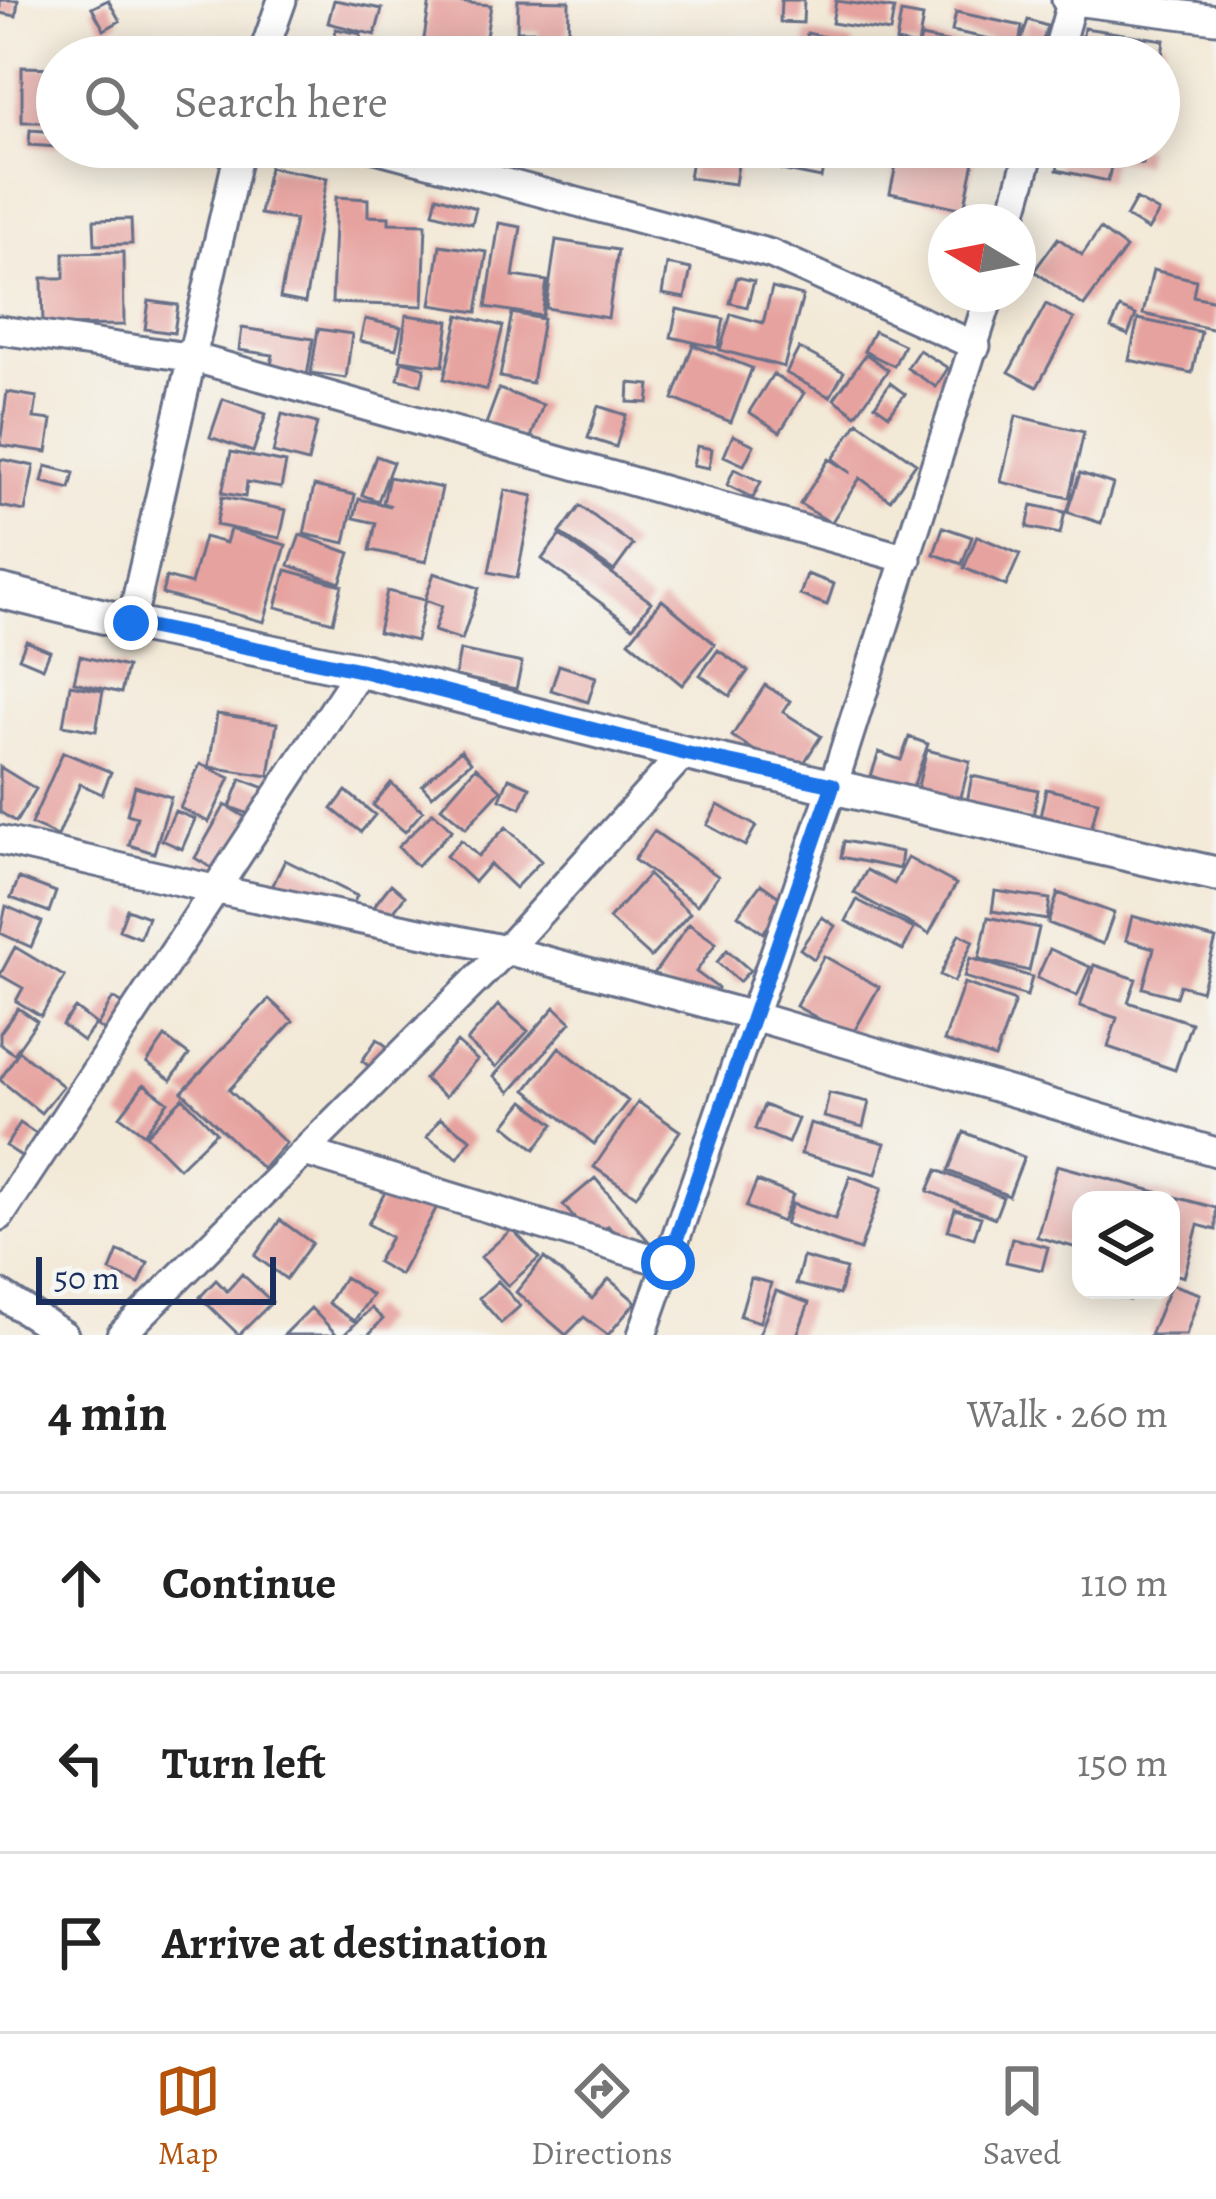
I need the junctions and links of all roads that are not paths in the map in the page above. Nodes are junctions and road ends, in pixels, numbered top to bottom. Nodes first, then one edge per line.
1 (282, 0) edge
2 (1070, 0) edge
3 (1216, 19) edge
4 (269, 36) edge
5 (1061, 36) edge
6 (235, 168) edge
7 (450, 168) edge
8 (1025, 168) edge
9 (1015, 204) edge
10 (985, 312) edge
11 (0, 330) edge
12 (976, 346) junction
13 (194, 358) junction
14 (907, 559) junction
15 (0, 591) edge
16 (131, 623) junction
17 (360, 670) junction
18 (684, 753) junction
19 (833, 785) junction
20 (0, 839) edge
21 (1216, 874) edge
22 (218, 890) junction
23 (506, 950) junction
24 (753, 1016) junction
25 (305, 1152) junction
26 (1216, 1152) edge
27 (0, 1216) edge
28 (668, 1263) junction
29 (0, 1294) edge
30 (64, 1335) edge
31 (121, 1335) edge
32 (642, 1335) edge

1 - 4 street
2 - 3 street
2 - 5 street
6 - 13 street
7 - 12 street
8 - 9 street
10 - 12 street
11 - 13 street
12 - 14 street
13 - 14 street
13 - 16 street
14 - 19 street
15 - 16 street
16 - 17 street
17 - 18 street
17 - 22 street
18 - 19 street
18 - 23 street
19 - 21 street
19 - 24 street
20 - 22 street
22 - 23 street
22 - 27 street
23 - 24 street
23 - 25 street
24 - 26 street
24 - 28 street
25 - 28 street
25 - 31 street
28 - 32 street
29 - 30 street

